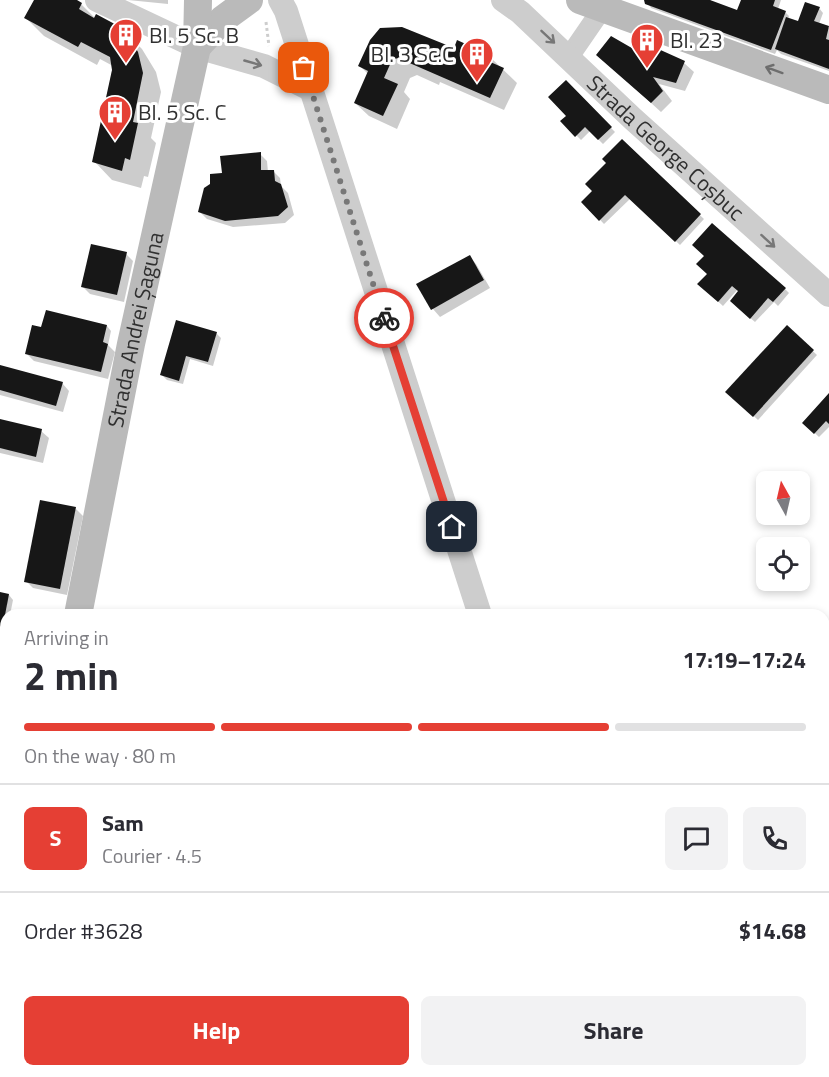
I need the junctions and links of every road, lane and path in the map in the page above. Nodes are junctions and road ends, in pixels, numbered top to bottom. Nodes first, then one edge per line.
1 (97, 0) edge
2 (198, 0) edge
3 (249, 0) edge
4 (280, 0) edge
5 (503, 0) edge
6 (591, 4) edge
7 (197, 47) junction
8 (569, 57) junction
9 (310, 89) junction
10 (829, 90) edge
11 (829, 295) edge
12 (79, 609) edge
13 (478, 609) edge

1 - 7 street
2 - 7 main road, Strada Andrei Șaguna
3 - 7 main road
4 - 9 street
5 -> 8 street, Strada George Coșbuc
6 - 8 street
10 -> 6 main road
7 -> 9 street
7 - 12 main road, Strada Andrei Șaguna
8 -> 11 street, Strada George Coșbuc
9 - 13 street

